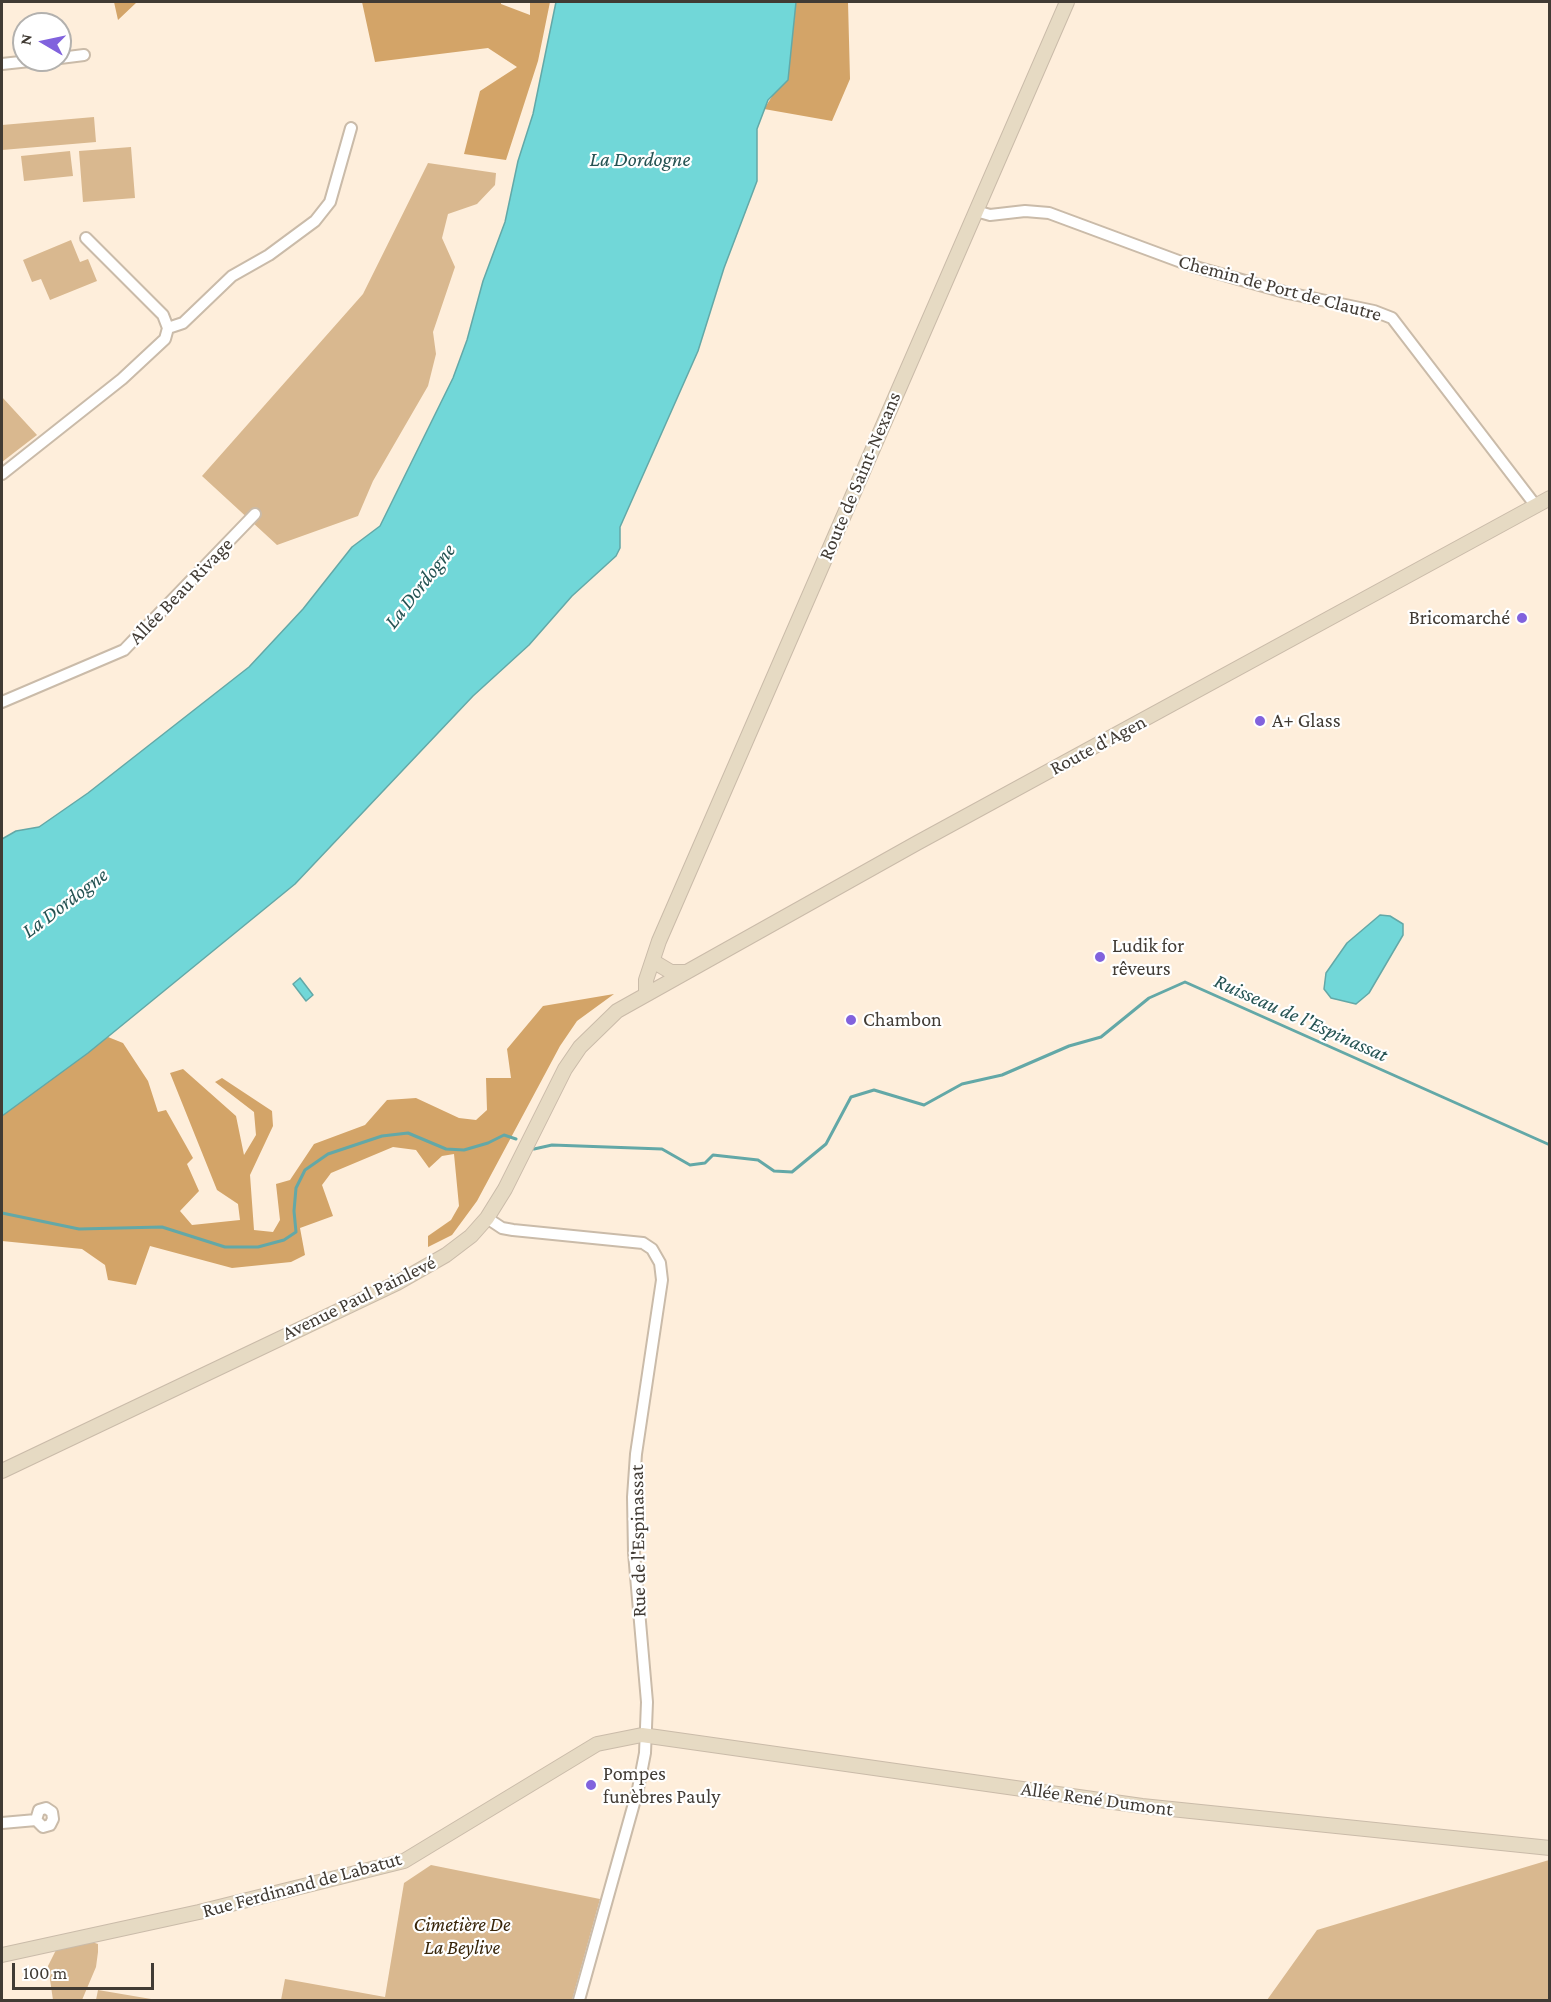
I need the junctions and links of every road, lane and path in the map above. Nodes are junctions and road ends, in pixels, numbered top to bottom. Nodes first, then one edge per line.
1 (1067, 2) edge
2 (84, 55) dead end
3 (72, 56) edge
4 (351, 128) dead end
5 (976, 211) junction
6 (86, 238) dead end
7 (168, 328) junction
8 (2, 474) edge
9 (1550, 498) edge
10 (1536, 506) junction
11 (255, 514) dead end
12 (2, 702) edge
13 (656, 957) junction
14 (685, 972) junction
15 (650, 991) junction
16 (487, 1218) junction
17 (2, 1471) edge
18 (647, 1735) junction
19 (36, 1820) dead end
20 (2, 1823) edge
21 (1550, 1848) edge
22 (2, 1955) edge
23 (579, 2001) edge

1 - 5 main road, Route de Saint-Nexans
2 - 3 street
4 - 7 street
5 - 10 street, Chemin de Port de Clautre
5 - 13 main road, Route de Saint-Nexans
6 - 7 street
7 - 8 street
9 - 10 main road, Route d'Agen
10 - 14 main road, Route d'Agen
11 - 12 street, Allée Beau Rivage
13 - 14 main road
13 - 15 main road, Route de Saint-Nexans
14 - 15 main road, Route d'Agen
15 - 16 main road, Avenue Paul Painlevé
16 - 17 main road, Avenue Paul Painlevé
16 - 18 street, Rue de l'Espinassat
18 - 21 main road, Allée René Dumont
18 - 22 main road, Rue Ferdinand de Labatut
18 - 23 street, Rue de l'Espinassat
19 - 20 street

